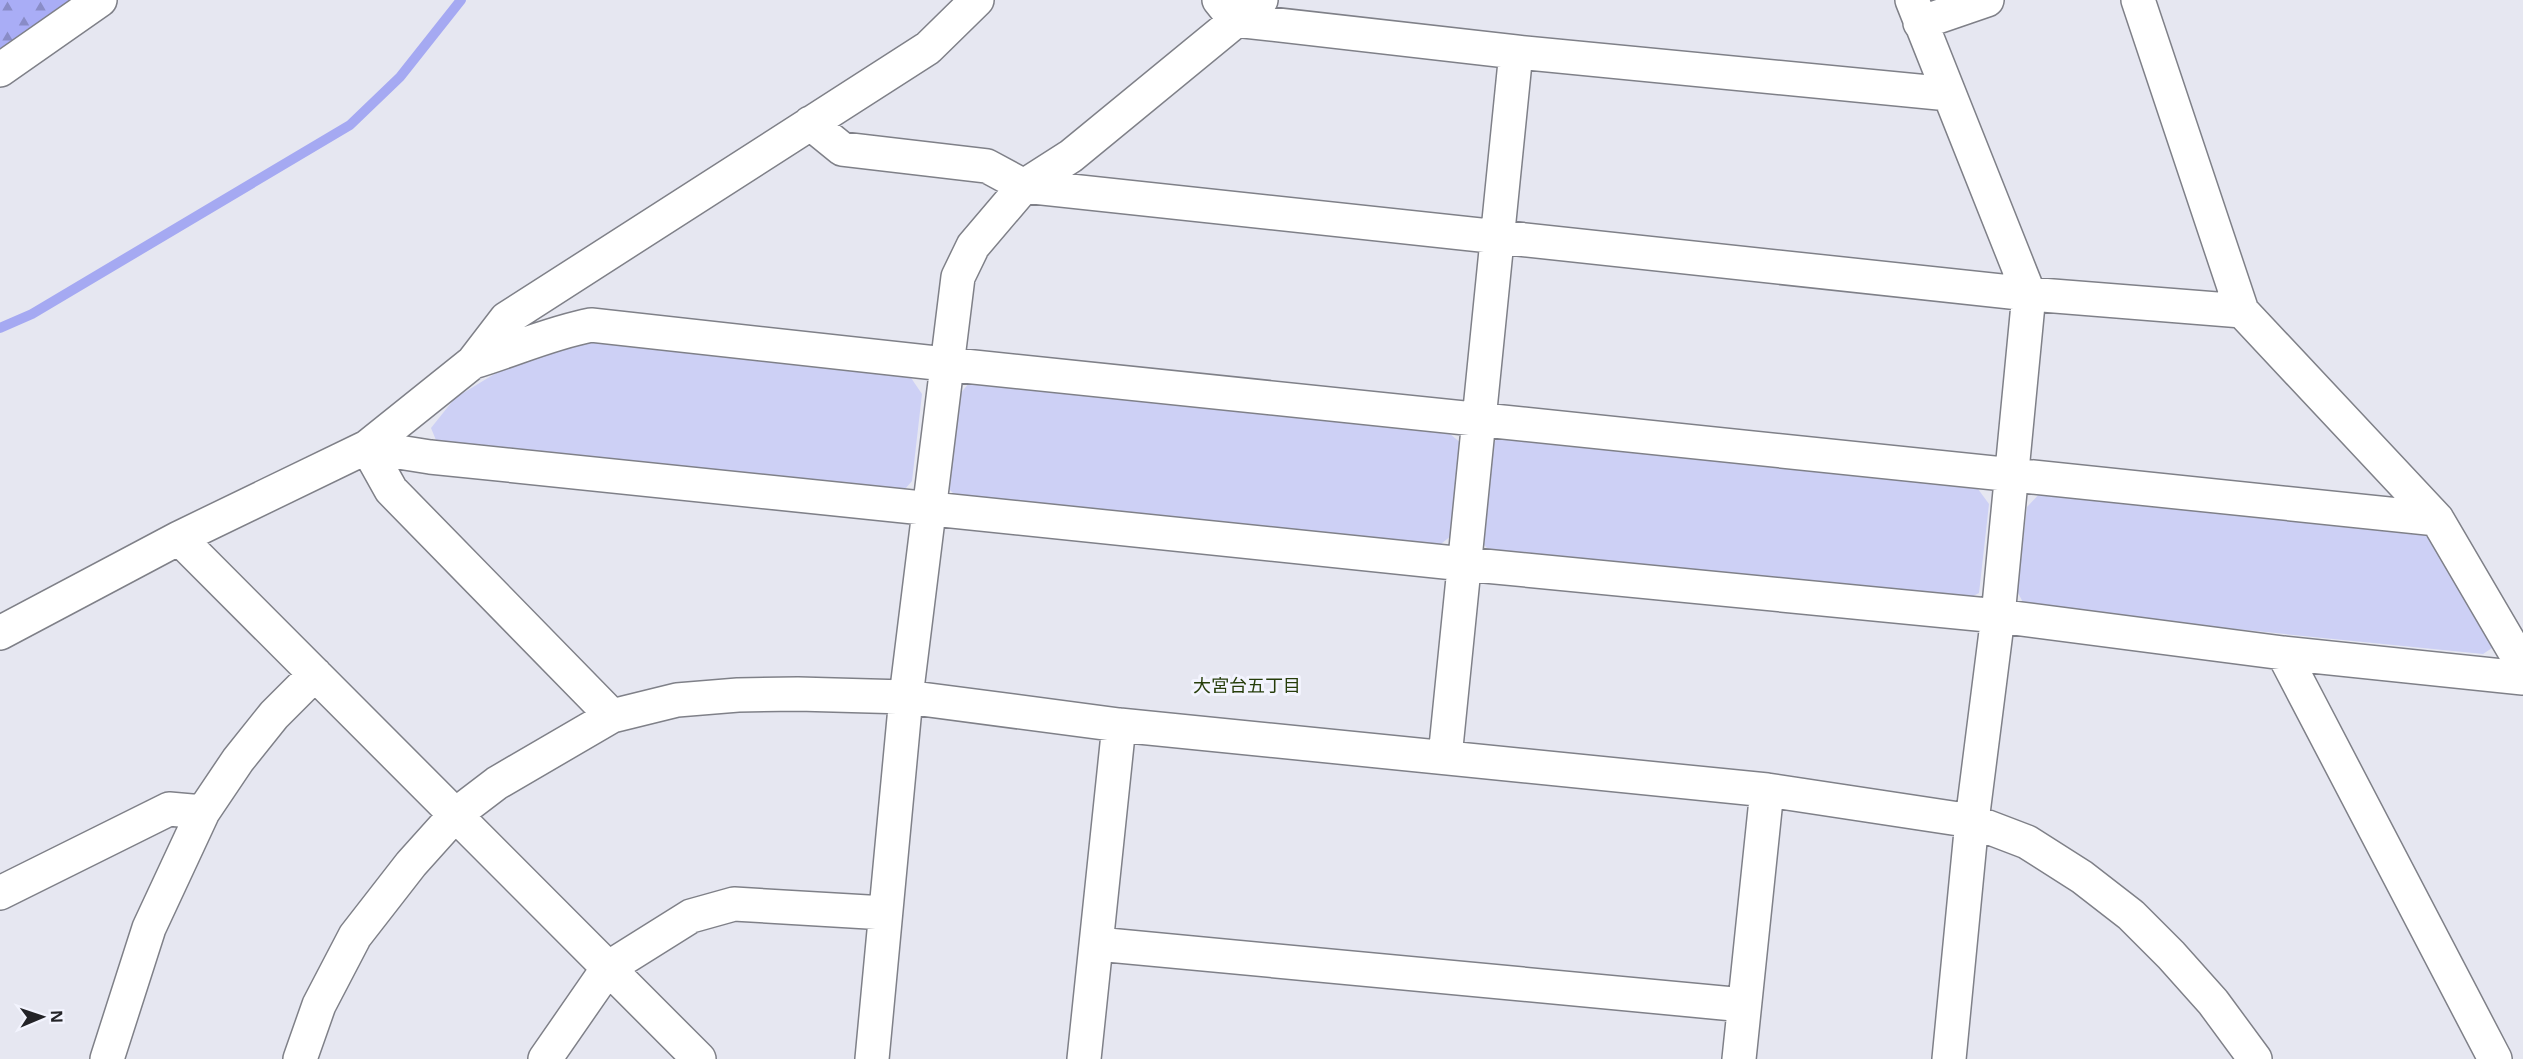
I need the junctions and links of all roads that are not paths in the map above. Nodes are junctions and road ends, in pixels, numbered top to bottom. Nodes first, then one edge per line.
1 (100, 0) edge
2 (977, 0) edge
3 (1261, 0) edge
4 (1987, 0) edge
5 (2138, 0) edge
6 (1227, 10) edge
7 (1916, 11) edge
8 (1516, 52) junction
9 (0, 70) edge
10 (1949, 94) junction
11 (810, 123) junction
12 (1023, 186) junction
13 (1496, 237) junction
14 (2029, 294) junction
15 (2242, 311) junction
16 (473, 362) junction
17 (945, 364) junction
18 (1480, 419) junction
19 (367, 447) junction
20 (2012, 474) junction
21 (931, 508) junction
22 (2437, 519) junction
23 (179, 538) junction
24 (1464, 564) junction
25 (1998, 616) junction
26 (0, 633) edge
27 (2283, 653) junction
28 (2523, 666) edge
29 (315, 674) junction
30 (2523, 678) edge
31 (906, 697) junction
32 (612, 716) junction
33 (1119, 725) junction
34 (1444, 757) junction
35 (1767, 790) junction
36 (203, 812) junction
37 (455, 815) junction
38 (1972, 821) junction
39 (0, 893) edge
40 (885, 913) junction
41 (1097, 944) junction
42 (608, 968) junction
43 (1744, 1005) junction
44 (107, 1059) edge
45 (300, 1059) edge
46 (545, 1059) edge
47 (699, 1059) edge
48 (872, 1059) edge
49 (1084, 1059) edge
50 (1739, 1059) edge
51 (1949, 1059) edge
52 (2254, 1059) edge
53 (2495, 1059) edge

1 - 9 street
2 - 11 street
3 - 6 street
4 - 7 street
5 - 15 street
6 - 8 street
6 - 12 street
7 - 10 street
8 - 10 street
8 - 13 street
10 - 14 street
11 - 12 street
11 - 16 street
12 - 13 street
12 - 17 street
13 - 14 street
13 - 18 street
14 - 15 street
14 - 20 street
15 - 22 street
16 - 17 street
16 - 19 street
17 - 18 street
17 - 21 street
18 - 20 street
18 - 24 street
19 - 21 street
19 - 23 street
19 - 32 street
20 - 22 street
20 - 25 street
21 - 24 street
21 - 31 street
22 - 28 street
23 - 26 street
23 - 29 street
24 - 25 street
24 - 34 street
25 - 27 street
25 - 38 street
27 - 30 street
27 - 53 street
29 - 36 street
29 - 37 street
31 - 32 street
31 - 33 street
31 - 40 street
32 - 37 street
33 - 34 street
33 - 41 street
34 - 35 street
35 - 38 street
35 - 43 street
36 - 39 street
36 - 44 street
37 - 42 street
37 - 45 street
38 - 51 street
38 - 52 street
40 - 42 street
40 - 48 street
41 - 43 street
41 - 49 street
42 - 46 street
42 - 47 street
43 - 50 street

